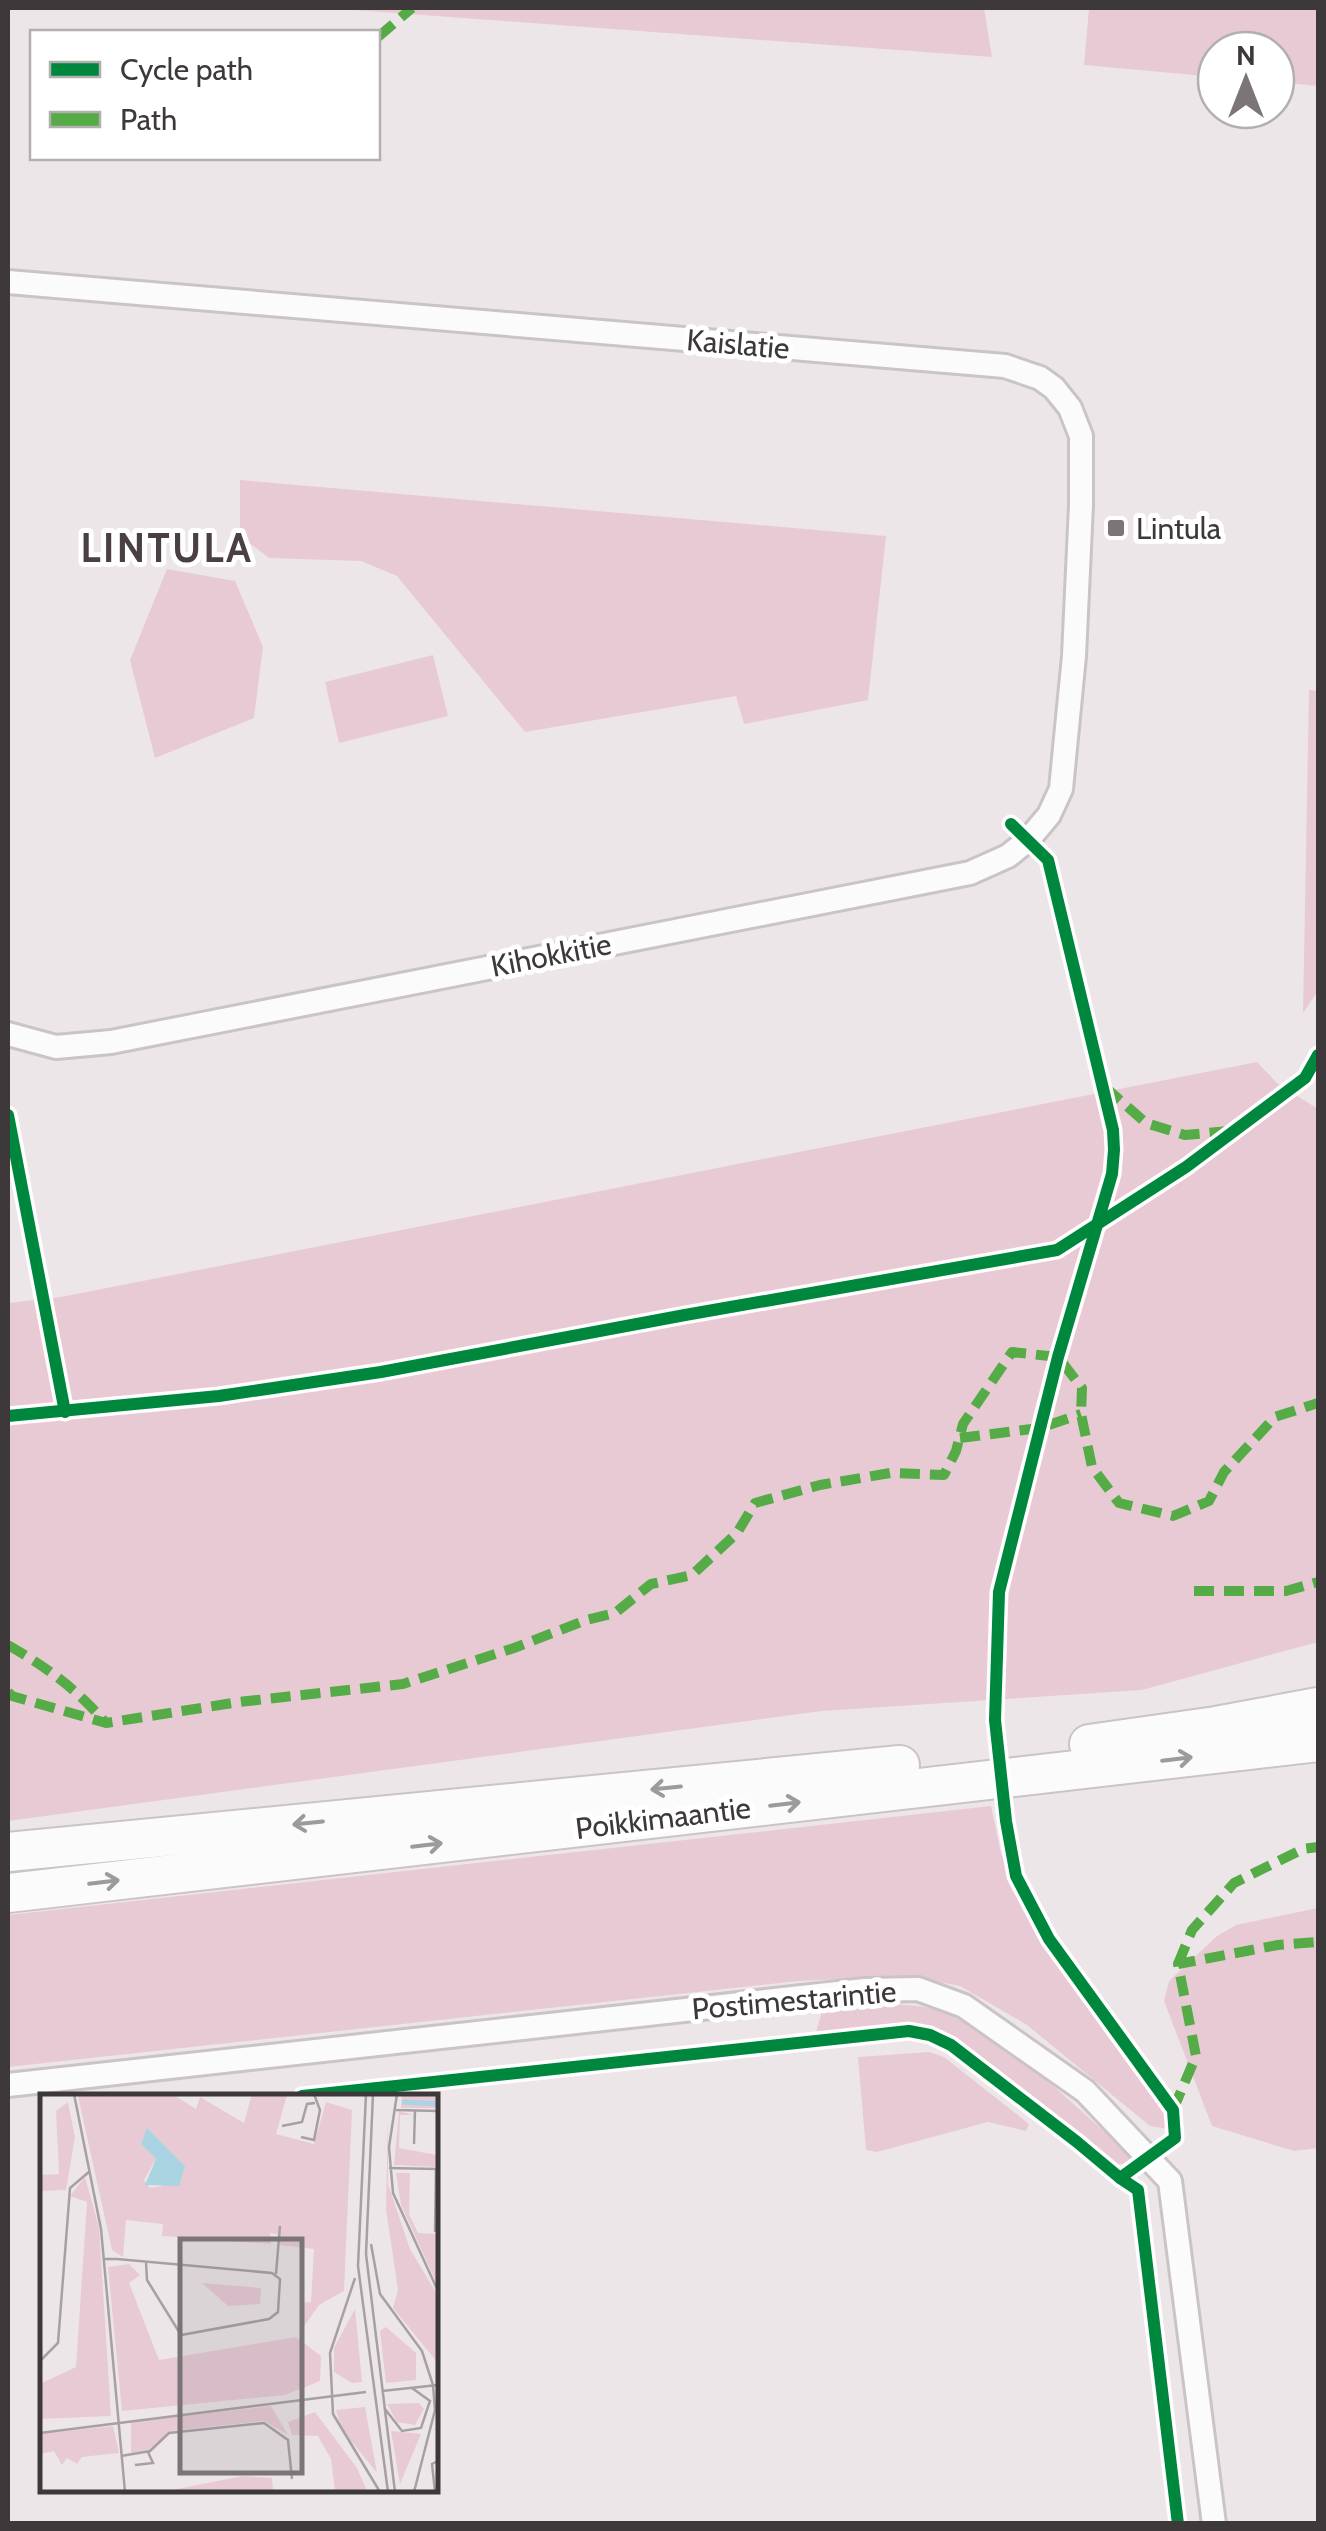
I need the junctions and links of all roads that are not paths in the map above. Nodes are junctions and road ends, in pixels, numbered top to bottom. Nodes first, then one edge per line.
1 (8, 282) edge
2 (1062, 789) joint
3 (8, 1034) edge
4 (1318, 1707) edge
5 (1318, 1742) edge
6 (8, 1852) edge
7 (8, 1894) edge
8 (8, 2085) edge
9 (1214, 2524) edge

1 - 2 street, Kaislatie
2 - 3 street, Kihokkitie
4 -> 6 main road, Poikkimaantie
7 -> 5 main road, Poikkimaantie
8 - 9 street, Postimestarintie

